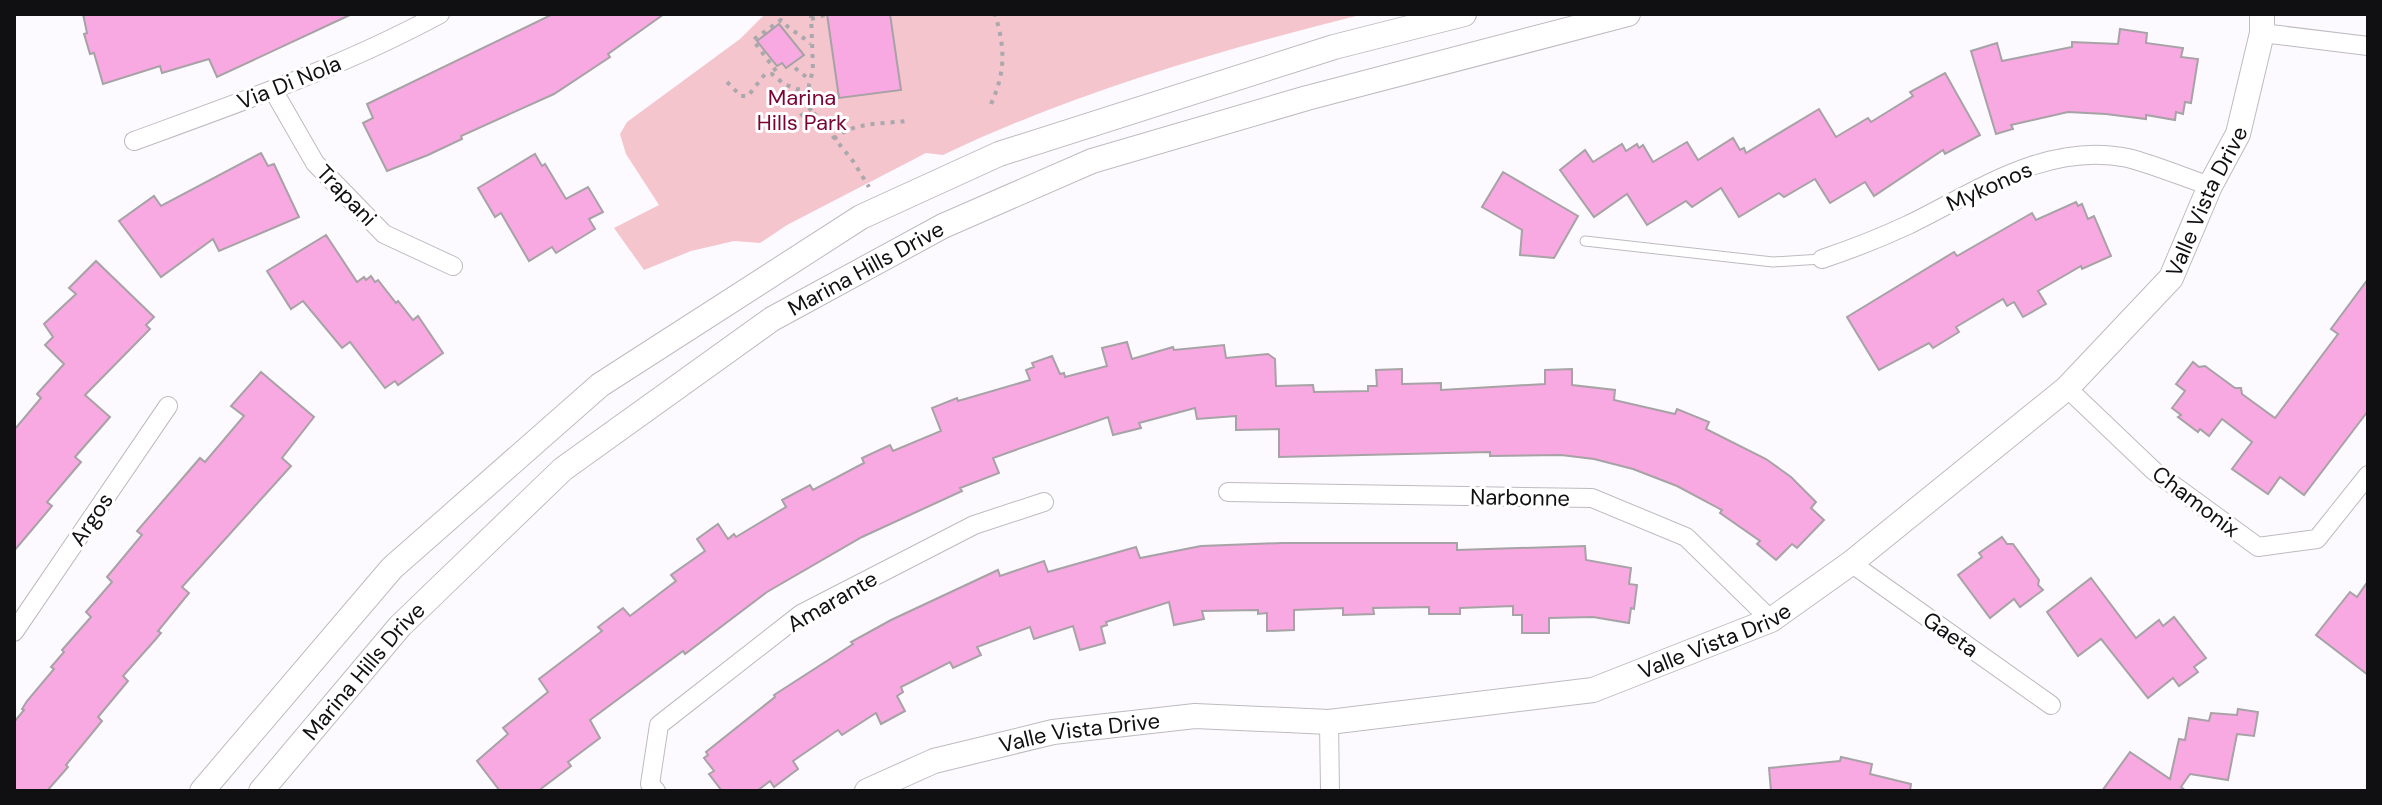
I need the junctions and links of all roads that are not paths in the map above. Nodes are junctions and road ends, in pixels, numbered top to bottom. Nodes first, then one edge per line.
1 (440, 14) edge
2 (1464, 14) edge
3 (1628, 14) edge
4 (2262, 24) edge
5 (2368, 46) edge
6 (273, 90) junction
7 (134, 141) dead end
8 (2210, 186) junction
9 (1585, 241) dead end
10 (1822, 259) joint
11 (453, 266) dead end
12 (2067, 388) junction
13 (168, 406) dead end
14 (2368, 475) edge
15 (1228, 492) dead end
16 (1044, 502) dead end
17 (1851, 563) junction
18 (1771, 620) junction
19 (14, 632) edge
20 (2051, 705) dead end
21 (1329, 722) junction
22 (202, 791) edge
23 (261, 791) edge
24 (656, 791) edge
25 (867, 791) edge
26 (1330, 791) edge

1 - 6 street, Via Di Nola
2 - 22 street, Marina Hills Drive
3 - 23 street, Marina Hills Drive
4 - 5 street
4 - 8 street, Valle Vista Drive
6 - 7 street, Via Di Nola
6 - 11 street, Trapani
8 - 10 street, Mykonos
8 - 12 street, Valle Vista Drive
9 - 10 lane
12 - 14 street, Chamonix
12 - 17 street, Valle Vista Drive
13 - 19 street, Argos
15 - 18 street, Narbonne
16 - 24 street, Amarante
17 - 18 street, Valle Vista Drive
17 - 20 street, Gaeta
18 - 21 street, Valle Vista Drive
21 - 25 street, Valle Vista Drive
21 - 26 street

